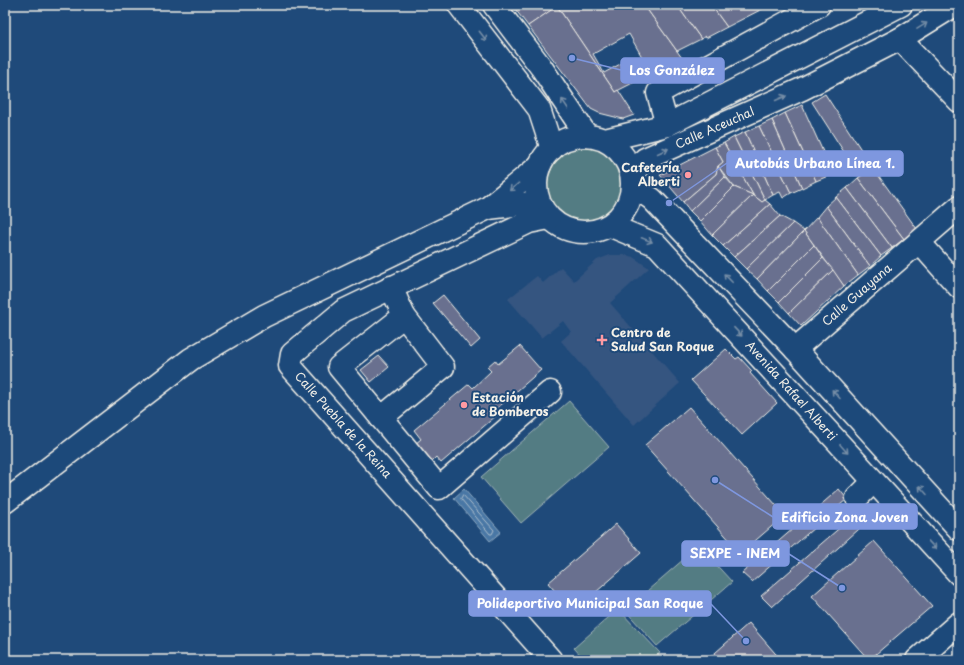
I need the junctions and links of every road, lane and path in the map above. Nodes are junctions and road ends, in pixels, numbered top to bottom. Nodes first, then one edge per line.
1 (459, 5) edge
2 (494, 5) edge
3 (819, 5) edge
4 (901, 5) edge
5 (955, 5) edge
6 (900, 39) junction
7 (790, 62) junction
8 (802, 89) junction
9 (959, 102) edge
10 (667, 124) junction
11 (596, 138) junction
12 (546, 157) junction
13 (631, 174) junction
14 (959, 207) edge
15 (488, 208) junction
16 (544, 210) junction
17 (611, 226) junction
18 (918, 242) junction
19 (391, 287) junction
20 (959, 287) edge
21 (404, 316) junction
22 (795, 349) junction
23 (550, 392) dead end
24 (381, 418) junction
25 (873, 482) junction
26 (857, 498) dead end
27 (5, 502) edge
28 (959, 529) edge
29 (959, 574) edge
30 (959, 622) edge
31 (551, 660) edge
32 (917, 660) edge

1 -> 12 street
11 -> 2 street
3 - 10 street
4 - 7 street, Calle Aceuchal
6 -> 5 street, Calle Aceuchal
6 - 8 street, Calle Aceuchal
6 - 9 street
7 - 8 street
7 - 10 street, Calle Aceuchal
13 -> 8 street, Calle Aceuchal
10 - 11 street, Calle Aceuchal
10 - 13 street, Calle Aceuchal
11 - 12 street
11 - 13 street
12 -> 15 street
12 - 16 street
13 - 17 street
22 -> 13 street
14 - 18 street, Calle Guayana
15 - 16 street
15 - 27 street
16 - 17 street
16 - 19 street, Calle Puebla de la Reina
17 -> 25 street, Avenida Rafael Alberti
18 - 20 street
18 - 22 street, Calle Guayana
19 - 21 street
19 - 31 street, Calle Puebla de la Reina
21 - 24 street
21 - 24 street
28 -> 22 street
23 - 24 street
25 - 26 street
25 -> 29 street, Avenida Rafael Alberti
30 - 32 street

